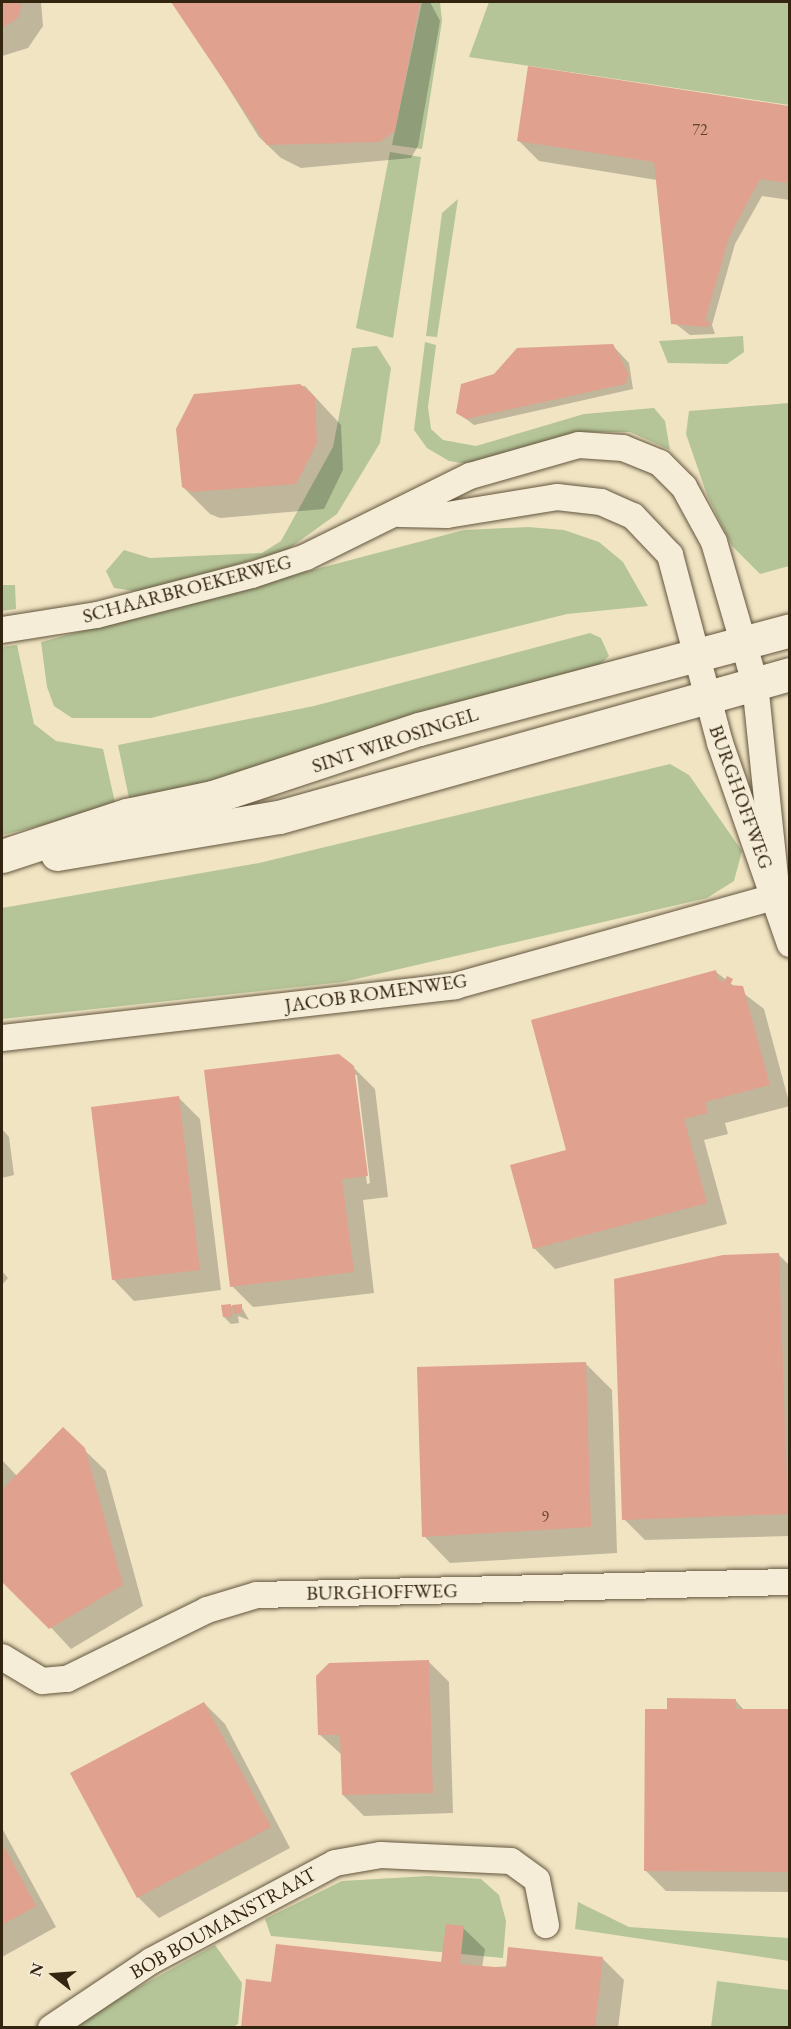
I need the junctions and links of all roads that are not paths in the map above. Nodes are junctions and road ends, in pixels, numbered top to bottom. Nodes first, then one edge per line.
1 (400, 514) junction
2 (2, 630) edge
3 (789, 630) edge
4 (746, 642) junction
5 (695, 654) junction
6 (789, 674) edge
7 (755, 683) junction
8 (706, 697) junction
9 (2, 856) edge
10 (777, 896) junction
11 (789, 944) edge
12 (2, 1038) edge
13 (789, 1582) edge
14 (2, 1657) edge
15 (546, 1926) dead end
16 (51, 2028) edge

1 - 2 street, SCHAARBROEKERWEG
1 - 4 street, SCHAARBROEKERWEG
1 - 5 street, SCHAARBROEKERWEG
3 - 4 main road, SINT WIROSINGEL
4 - 5 main road, SINT WIROSINGEL
4 - 7 street, BURGHOFFWEG
5 - 8 street, BURGHOFFWEG
5 - 9 main road, SINT WIROSINGEL
6 - 7 main road, SINT WIROSINGEL
7 - 8 main road, SINT WIROSINGEL
7 - 10 street, BURGHOFFWEG
8 - 9 main road, SINT WIROSINGEL
8 - 10 street, BURGHOFFWEG
10 - 11 street, BURGHOFFWEG
10 - 12 street, JACOB ROMENWEG
13 - 14 street, BURGHOFFWEG
15 - 16 street, BOB BOUMANSTRAAT

